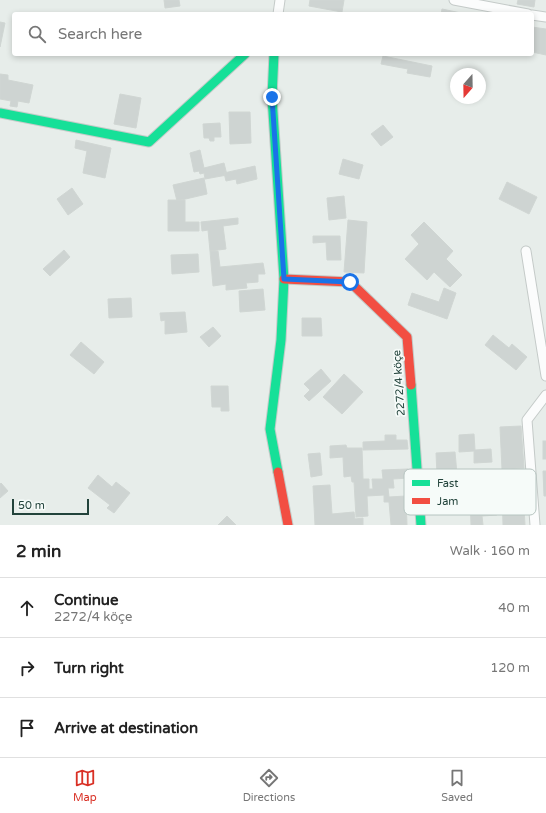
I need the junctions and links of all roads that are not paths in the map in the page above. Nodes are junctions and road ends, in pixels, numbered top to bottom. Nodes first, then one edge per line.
1 (280, 0) edge
2 (454, 0) edge
3 (278, 12) edge
4 (517, 12) edge
5 (534, 15) edge
6 (546, 17) edge
7 (243, 56) edge
8 (274, 56) edge
9 (0, 113) edge
10 (526, 251) dead end
11 (284, 279) junction
12 (546, 376) edge
13 (546, 395) edge
14 (417, 469) edge
15 (531, 469) edge
16 (420, 515) edge
17 (534, 515) edge
18 (288, 525) edge
19 (421, 525) edge
20 (535, 525) edge

1 - 3 street
2 - 4 street
5 - 6 street
7 - 9 street
8 - 11 street
10 - 12 street
11 - 14 street, 2272/4 köçe
11 - 18 street
13 - 15 street
16 - 19 street, 2272/4 köçe
17 - 20 street

